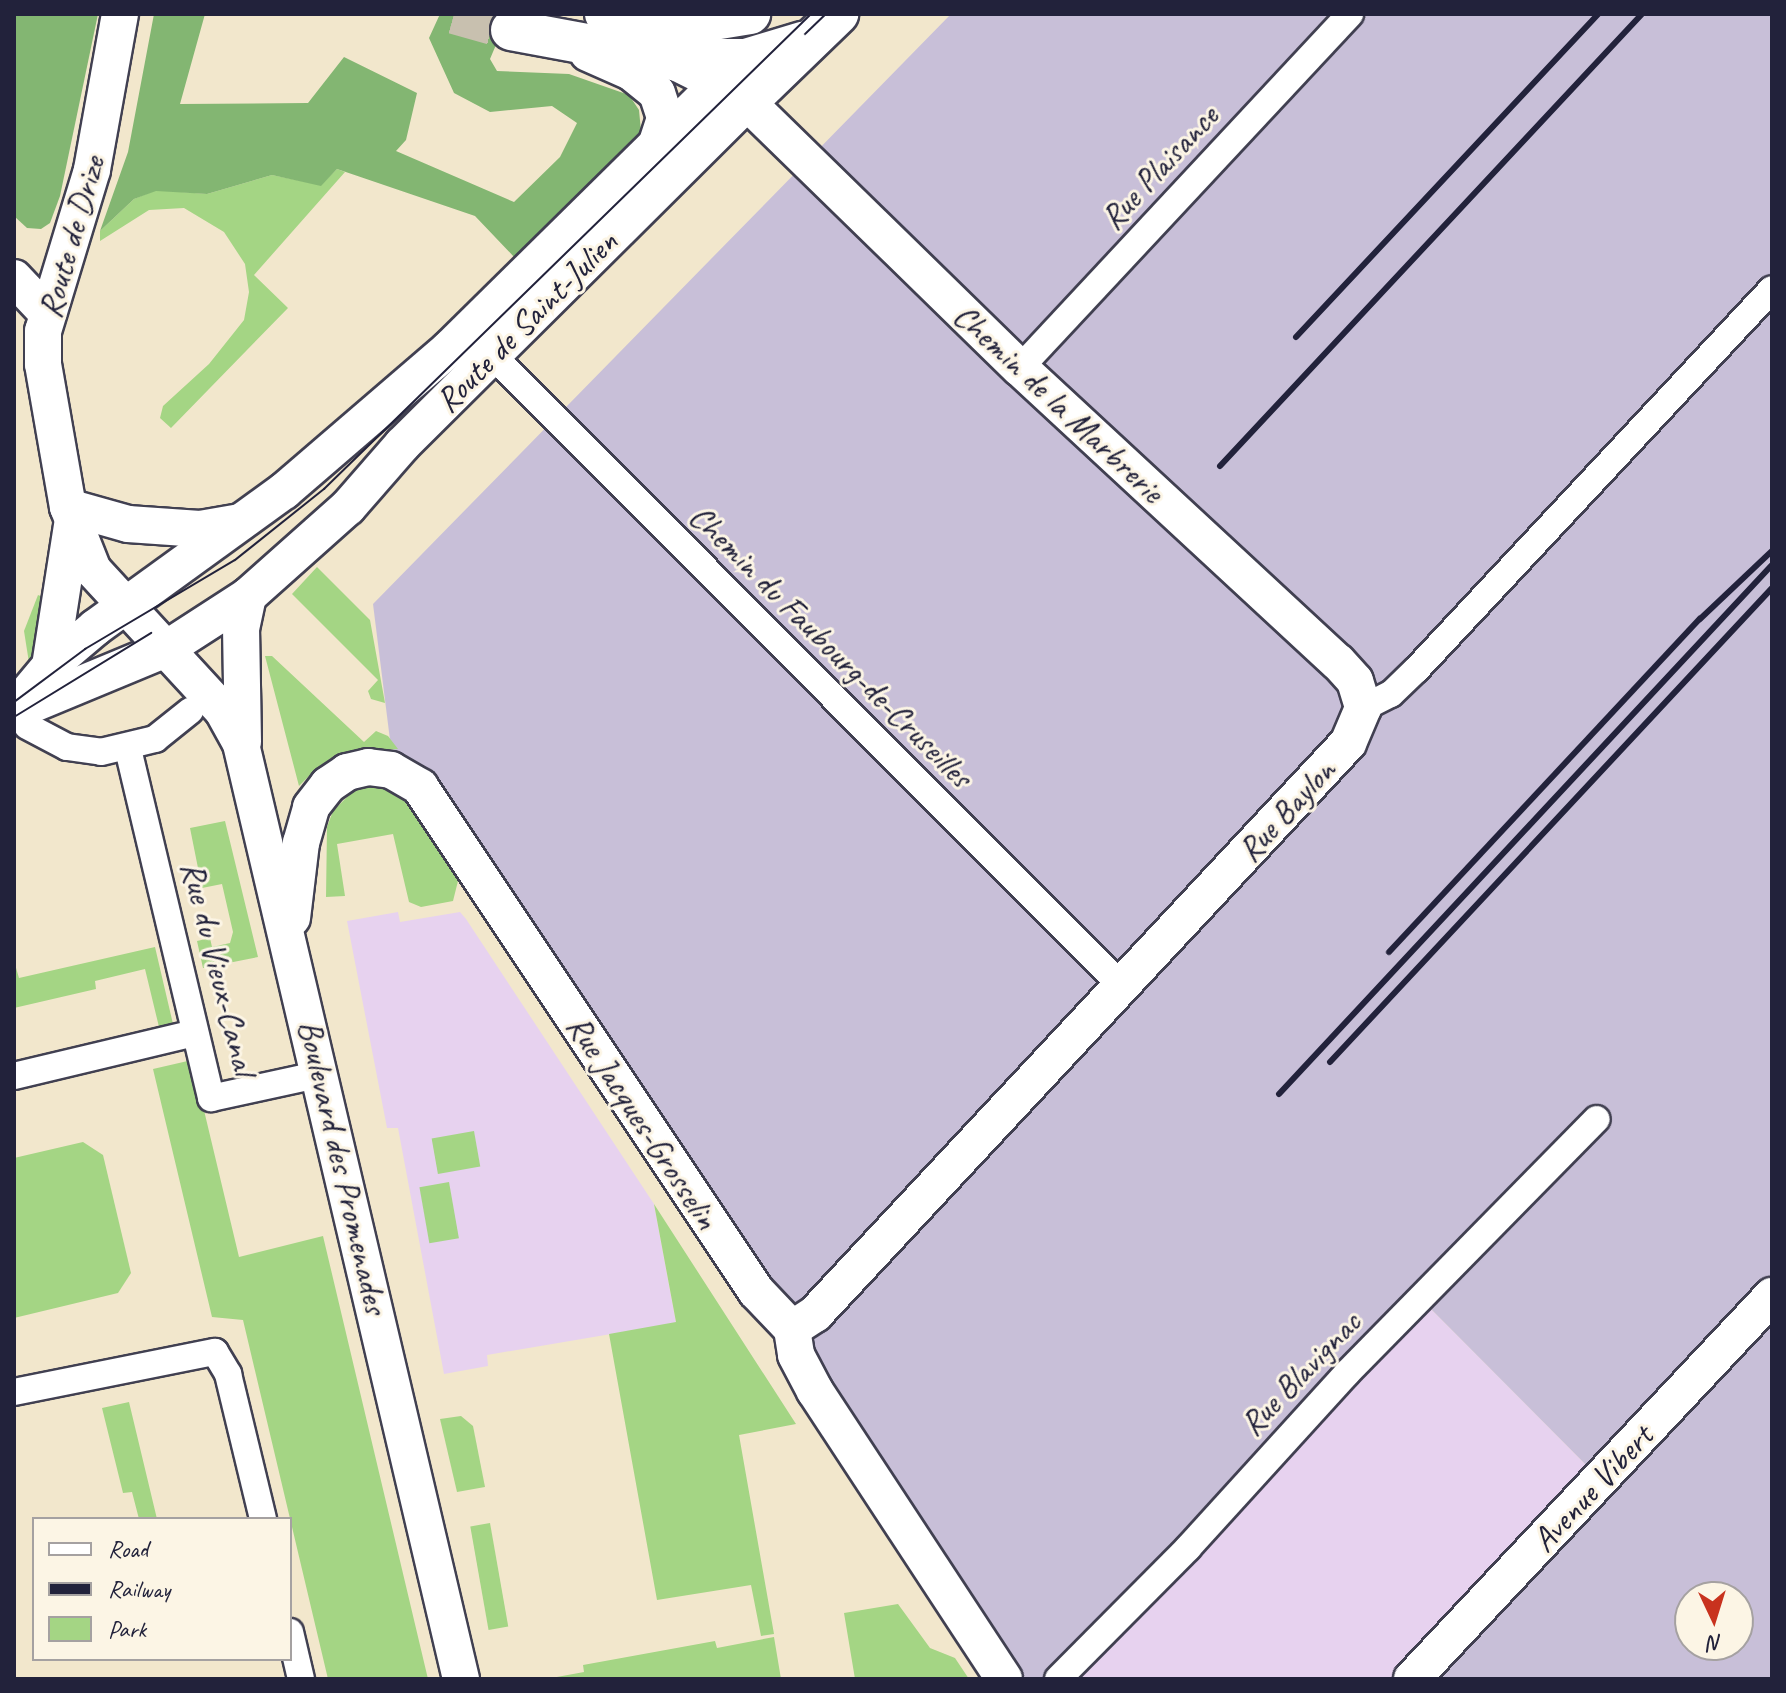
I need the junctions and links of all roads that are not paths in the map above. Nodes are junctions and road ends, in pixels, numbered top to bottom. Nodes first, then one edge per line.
1 (120, 14) edge
2 (605, 14) edge
3 (750, 14) edge
4 (1350, 14) edge
5 (817, 21) edge
6 (511, 30) tunnel mouth
7 (550, 37) junction
8 (668, 40) junction
9 (732, 78) junction
10 (658, 140) junction
11 (14, 278) edge
12 (1772, 289) edge
13 (46, 312) junction
14 (491, 354) junction
15 (1020, 368) junction
16 (70, 516) junction
17 (245, 520) junction
18 (248, 596) junction
19 (126, 606) junction
20 (177, 660) junction
21 (50, 666) junction
22 (1363, 708) junction
23 (190, 711) dead end
24 (18, 716) edge
25 (128, 749) junction
26 (243, 751) junction
27 (289, 940) junction
28 (1122, 986) junction
29 (195, 1033) junction
30 (321, 1074) junction
31 (14, 1076) edge
32 (1597, 1119) dead end
33 (1772, 1296) edge
34 (792, 1329) junction
35 (1772, 1331) edge
36 (14, 1392) edge
37 (263, 1517) edge
38 (292, 1641) edge
39 (1061, 1678) edge
40 (301, 1679) edge
41 (461, 1679) edge
42 (1004, 1679) edge
43 (1412, 1679) edge
44 (1445, 1679) edge

1 - 13 main road, Route de Drize
2 - 8 main road
3 - 8 main road
4 - 15 street, Rue Plaisance
5 - 9 main road, Route de Saint-Julien
6 - 7 main road
7 - 8 main road
7 - 10 main road
8 - 9 main road
9 - 10 main road, Route de Saint-Julien
9 - 14 main road, Route de Saint-Julien
9 - 15 main road, Chemin de la Marbrerie
10 - 17 main road, Route de Saint-Julien
11 - 13 main road
12 - 22 street
13 - 16 main road, Route de Drize
14 - 18 main road, Route de Saint-Julien
14 - 28 street, Chemin du Faubourg-de-Cruseilles
15 - 22 main road, Chemin de la Marbrerie
16 - 17 main road
16 - 19 main road, Boulevard des Promenades
16 - 21 main road
17 - 19 main road, Route de Saint-Julien
18 - 20 main road, Route de Saint-Julien
18 - 26 main road
19 - 20 main road, Boulevard des Promenades
19 - 21 main road, Route de Saint-Julien
20 - 24 main road, Route de Saint-Julien
20 - 26 main road, Boulevard des Promenades
21 - 24 main road, Route de Saint-Julien
22 - 28 main road, Rue Baylon
23 - 25 street
24 - 25 street
25 - 29 street, Rue du Vieux-Canal
26 - 27 main road, Boulevard des Promenades
27 - 30 main road, Boulevard des Promenades
27 - 34 main road, Rue Jacques-Grosselin
28 - 34 main road, Rue Baylon
29 - 30 street, Rue du Vieux-Canal
29 - 31 street
30 - 41 main road, Boulevard des Promenades
32 - 39 street, Rue Blavignac
33 - 43 main road, Avenue Vibert
34 - 42 main road, Rue Jacques-Grosselin
35 - 44 main road, Avenue Vibert
36 - 37 street
38 - 40 street

